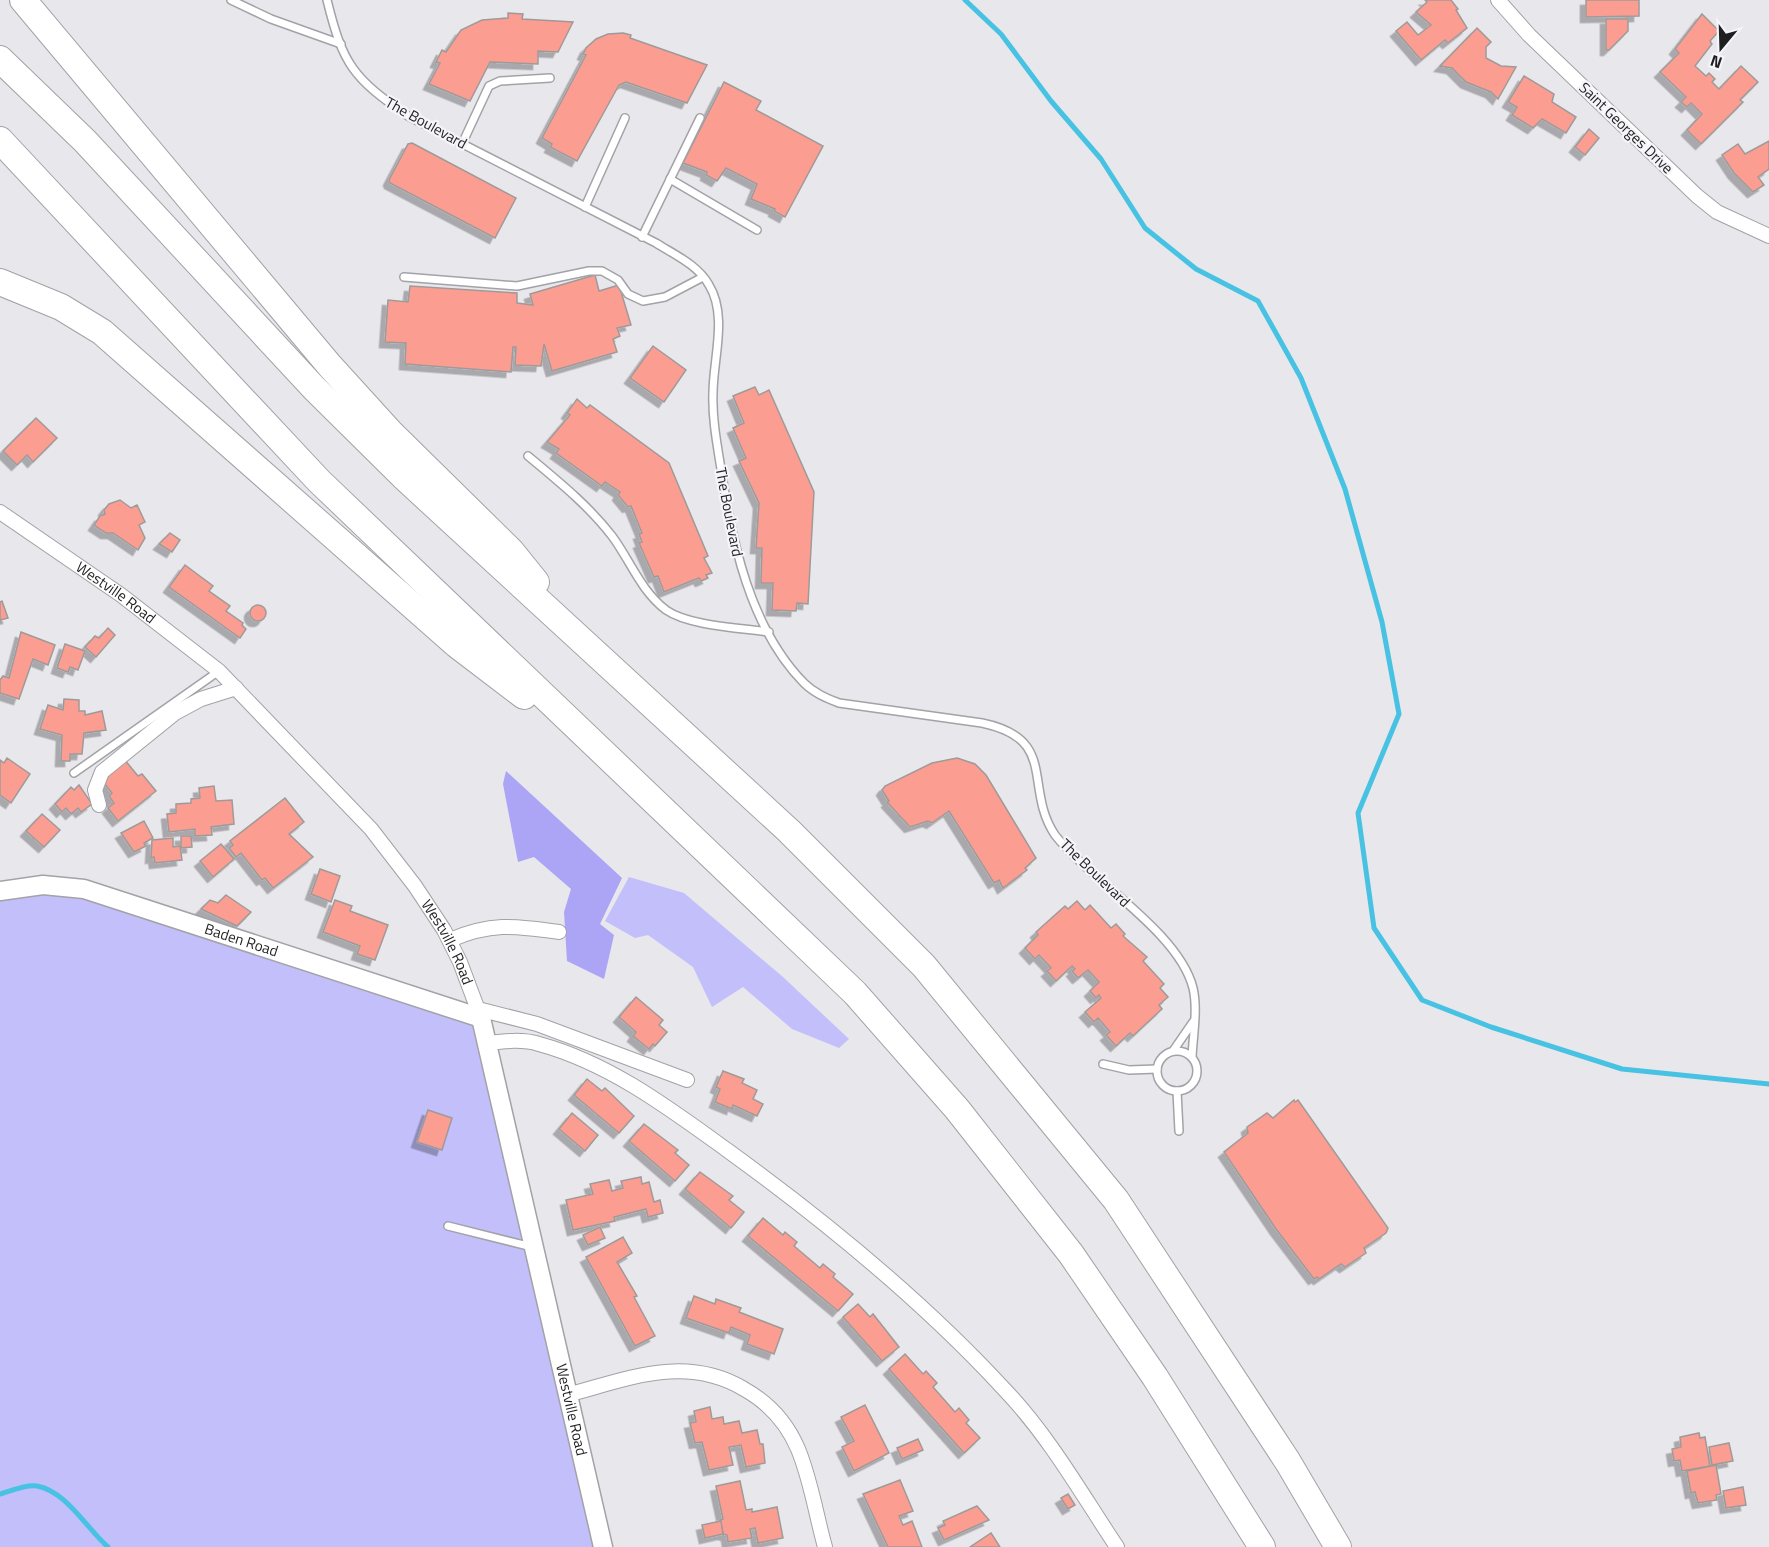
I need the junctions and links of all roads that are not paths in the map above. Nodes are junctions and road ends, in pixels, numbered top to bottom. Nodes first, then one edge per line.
1 (23, 0) edge
2 (231, 0) edge
3 (327, 0) edge
4 (1498, 0) edge
5 (341, 44) junction
6 (0, 59) edge
7 (550, 78) dead end
8 (625, 117) dead end
9 (700, 118) dead end
10 (0, 140) edge
11 (462, 144) junction
12 (670, 179) junction
13 (585, 207) junction
14 (757, 230) dead end
15 (1769, 236) edge
16 (642, 237) junction
17 (404, 277) dead end
18 (703, 277) junction
19 (0, 282) edge
20 (528, 456) dead end
21 (2, 517) edge
22 (769, 632) junction
23 (596, 656) junction
24 (219, 671) junction
25 (236, 688) junction
26 (607, 757) junction
27 (74, 773) dead end
28 (99, 805) dead end
29 (0, 891) edge
30 (559, 932) dead end
31 (450, 940) junction
32 (480, 1013) junction
33 (1194, 1020) junction
34 (489, 1043) junction
35 (1173, 1051) junction
36 (1192, 1057) junction
37 (1103, 1065) dead end
38 (1157, 1069) junction
39 (687, 1080) dead end
40 (1178, 1091) junction
41 (1179, 1131) dead end
42 (448, 1226) dead end
43 (534, 1247) junction
44 (567, 1395) junction
45 (603, 1547) edge
46 (825, 1547) edge
47 (1117, 1547) edge
48 (1262, 1547) edge
49 (1338, 1547) edge

1 - 23 highway
2 - 5 lane
3 - 5 lane, The Boulevard
4 - 15 street, Saint Georges Drive
5 - 11 lane, The Boulevard
6 - 23 highway
7 - 11 lane
8 - 13 lane
9 - 12 lane
10 - 26 highway
11 - 13 lane, The Boulevard
12 - 14 lane
12 - 16 lane
13 - 16 lane, The Boulevard
16 - 18 lane, The Boulevard
17 - 18 lane
18 - 22 lane, The Boulevard
19 - 26 highway
20 - 22 lane
21 - 24 street, Westville Road
22 - 33 lane, The Boulevard
23 - 49 highway
24 - 25 street, Westville Road
24 - 27 lane
25 - 28 street
25 - 31 street, Westville Road
26 - 48 highway
29 - 32 street, Baden Road
30 - 31 street
31 - 32 street, Westville Road
32 - 34 street, Westville Road
32 - 39 street
33 - 35 lane
33 - 36 lane, The Boulevard
34 - 43 street, Westville Road
34 - 47 street
35 - 36 lane
35 - 38 lane
36 - 40 lane
37 - 38 lane
38 - 40 lane
40 - 41 lane
42 - 43 lane
43 - 44 street, Westville Road
44 - 45 street, Westville Road
44 - 46 street

